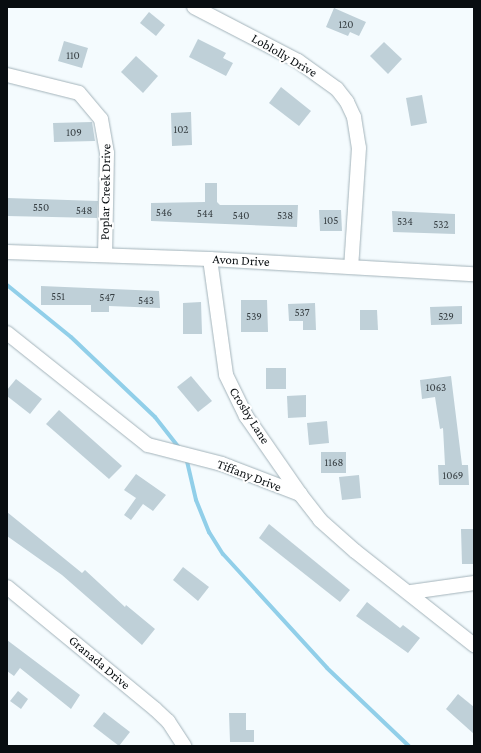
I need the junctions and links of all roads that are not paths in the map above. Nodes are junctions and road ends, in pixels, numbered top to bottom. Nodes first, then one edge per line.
1 (194, 7) edge
2 (7, 75) edge
3 (7, 252) edge
4 (105, 255) junction
5 (210, 259) junction
6 (351, 267) junction
7 (474, 274) edge
8 (7, 333) edge
9 (300, 494) junction
10 (474, 583) edge
11 (7, 587) edge
12 (411, 592) junction
13 (474, 645) edge
14 (184, 746) edge

1 - 6 street, Loblolly Drive
2 - 4 street, Poplar Creek Drive
3 - 4 street, Avon Drive
4 - 5 street, Avon Drive
5 - 6 street, Avon Drive
5 - 9 street, Crosby Lane
6 - 7 street, Avon Drive
8 - 9 street, Tiffany Drive
9 - 12 street
10 - 12 street
11 - 14 street, Granada Drive
12 - 13 street

